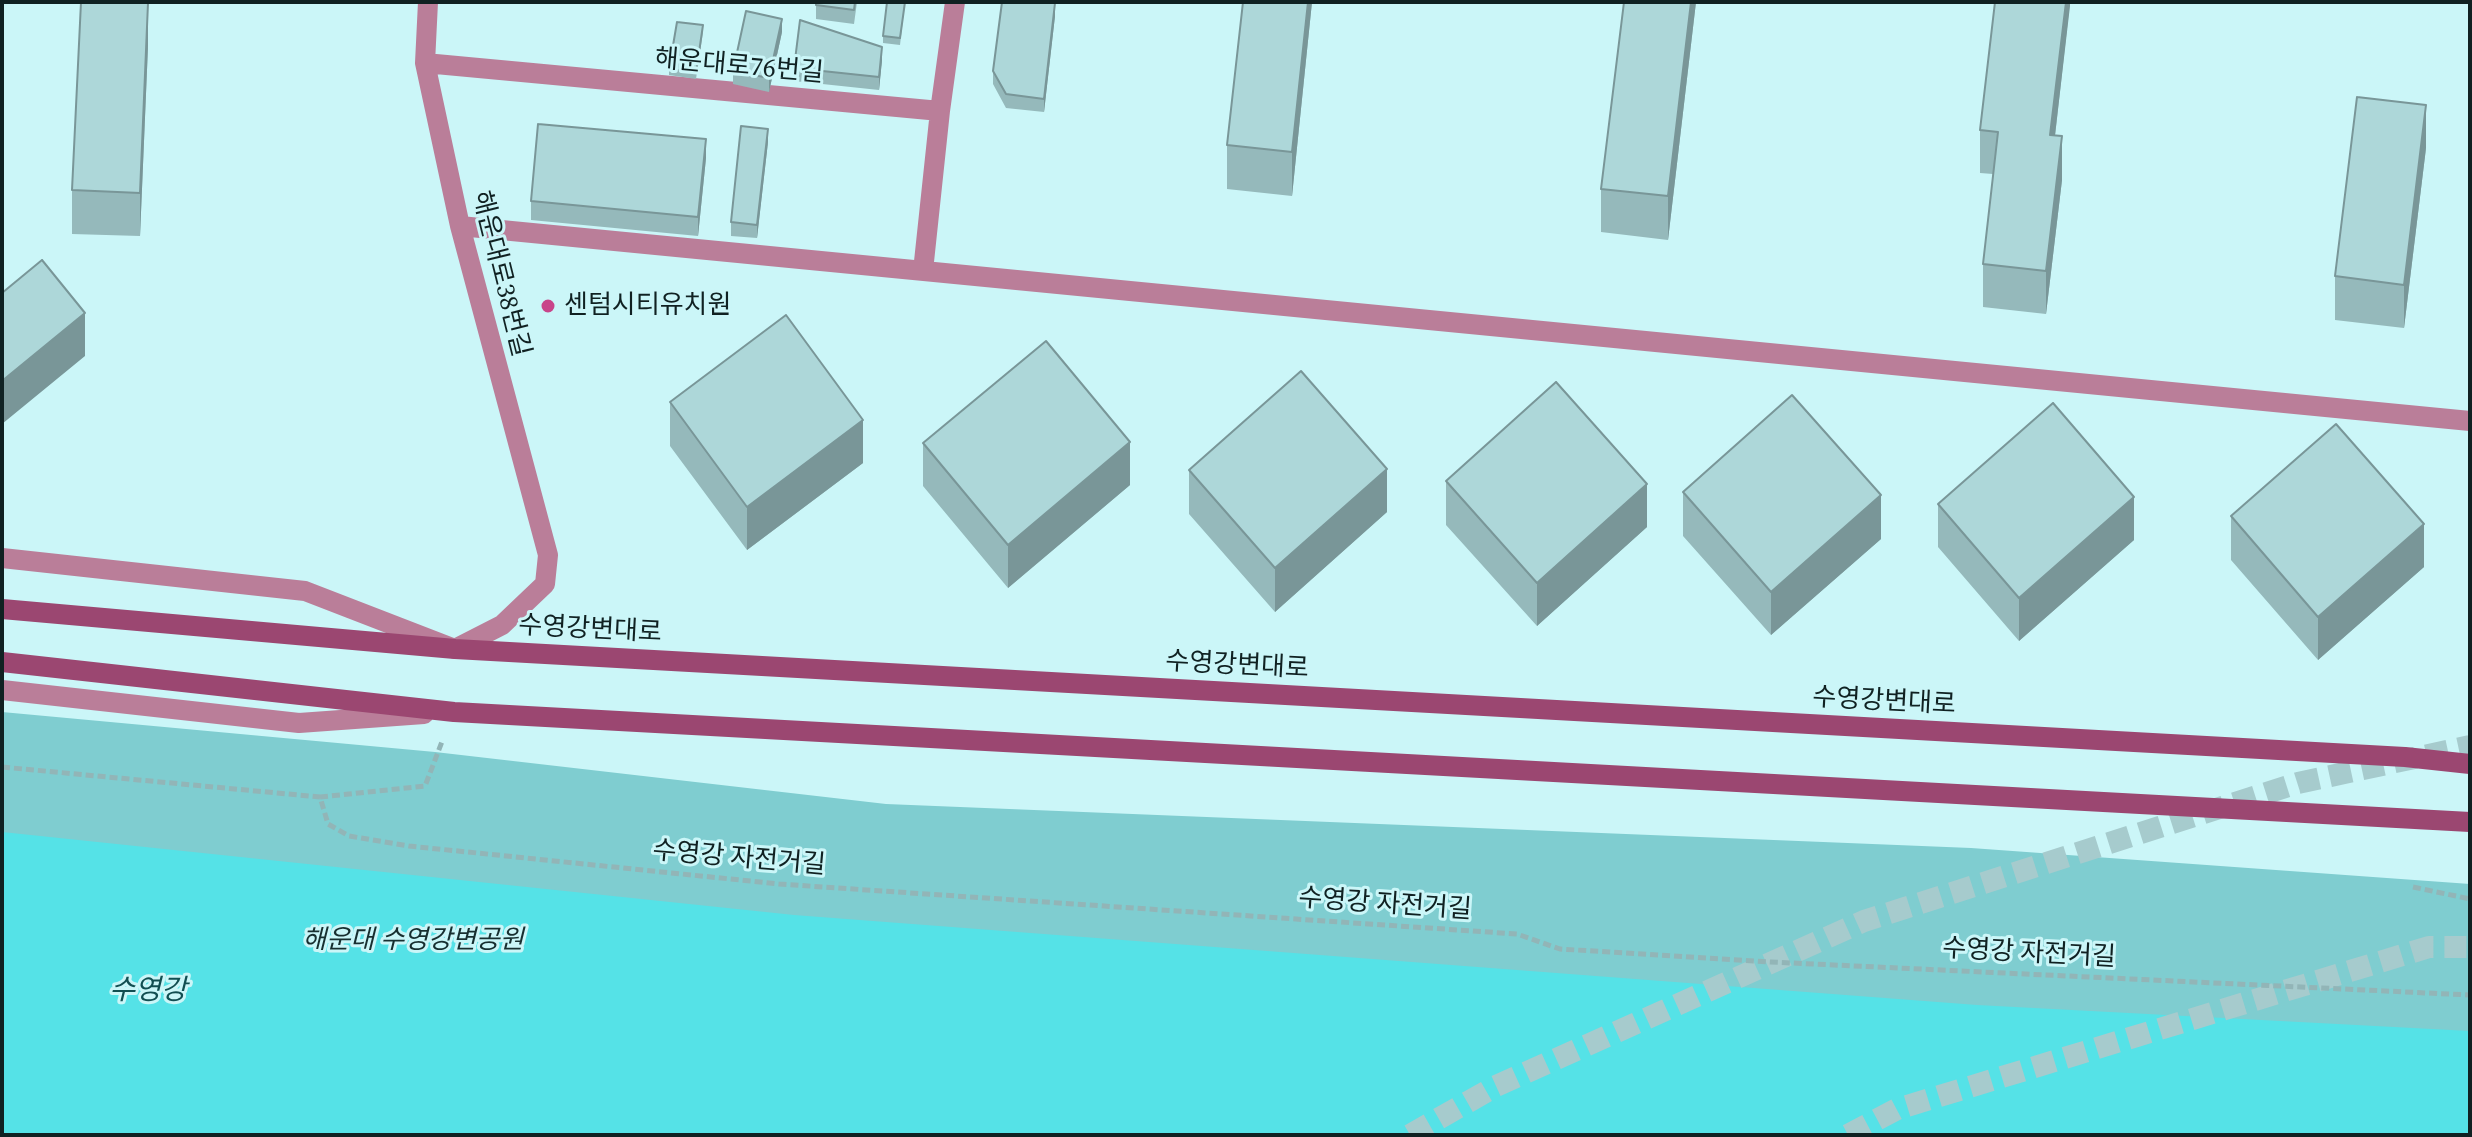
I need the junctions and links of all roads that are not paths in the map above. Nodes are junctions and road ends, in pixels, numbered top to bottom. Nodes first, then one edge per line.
1 (428, 2) edge
2 (955, 2) edge
3 (425, 63) junction
4 (940, 111) junction
5 (460, 226) junction
6 (923, 271) junction
7 (2470, 421) edge
8 (2, 558) edge
9 (2, 609) edge
10 (455, 649) junction
11 (2, 662) edge
12 (2, 690) edge
13 (454, 712) junction
14 (2470, 764) edge
15 (2470, 822) edge

1 - 3 street, 해운대로38번길
2 - 4 street
3 - 4 street, 해운대로76번길
3 - 5 street, 해운대로38번길
4 - 6 street
5 - 6 street
5 - 10 street, 해운대로38번길
6 - 7 street
8 - 10 street
9 - 10 main road, 수영강변대로
10 - 14 main road, 수영강변대로
11 - 13 main road
12 - 13 street
13 - 15 main road

